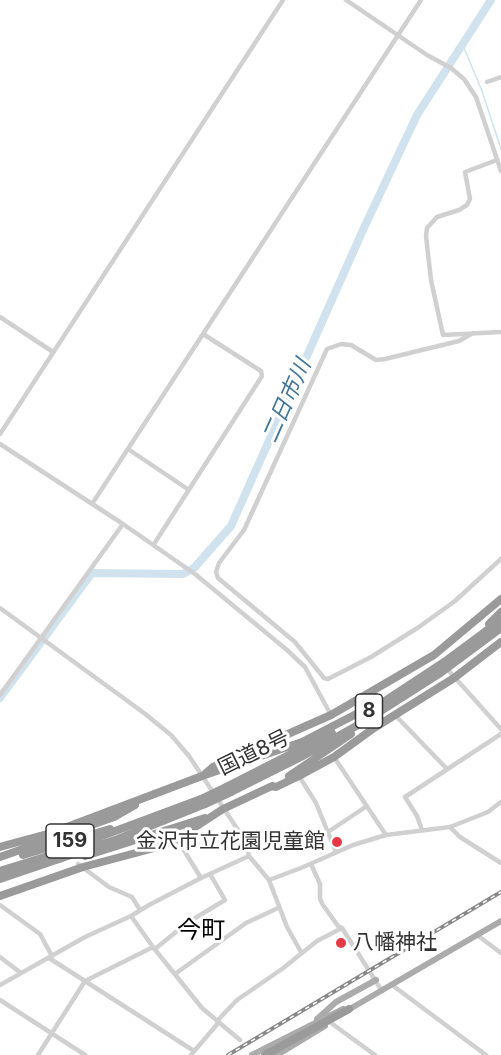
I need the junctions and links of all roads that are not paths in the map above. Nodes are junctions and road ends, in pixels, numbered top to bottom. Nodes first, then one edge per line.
1 (283, 0) edge
2 (346, 0) edge
3 (421, 0) edge
4 (398, 36) junction
5 (501, 78) edge
6 (487, 82) dead end
7 (497, 160) junction
8 (501, 171) edge
9 (0, 316) edge
10 (501, 332) edge
11 (473, 333) junction
12 (203, 334) junction
13 (53, 352) junction
14 (0, 434) edge
15 (0, 444) edge
16 (128, 449) junction
17 (189, 490) junction
18 (92, 504) junction
19 (123, 524) junction
20 (154, 544) junction
21 (501, 559) edge
22 (501, 599) edge
23 (0, 608) edge
24 (501, 612) edge
25 (501, 620) edge
26 (501, 628) edge
27 (43, 638) junction
28 (501, 642) edge
29 (462, 648) junction
30 (451, 674) junction
31 (0, 695) edge
32 (372, 709) junction
33 (331, 715) junction
34 (395, 715) junction
35 (367, 720) junction
36 (501, 729) edge
37 (501, 734) edge
38 (334, 757) junction
39 (447, 769) junction
40 (202, 776) junction
41 (299, 776) junction
42 (272, 786) junction
43 (229, 789) junction
44 (142, 799) junction
45 (203, 801) junction
46 (501, 802) edge
47 (368, 806) junction
48 (223, 809) junction
49 (213, 817) junction
50 (140, 823) junction
51 (450, 827) junction
52 (422, 830) junction
53 (328, 832) junction
54 (386, 835) junction
55 (177, 839) junction
56 (0, 847) edge
57 (336, 852) junction
58 (249, 856) junction
59 (0, 859) edge
60 (501, 863) edge
61 (311, 864) junction
62 (40, 866) junction
63 (80, 866) junction
64 (0, 871) edge
65 (24, 871) junction
66 (210, 874) junction
67 (201, 878) junction
68 (0, 879) edge
69 (269, 880) junction
70 (0, 884) edge
71 (0, 896) edge
72 (0, 905) edge
73 (278, 908) junction
74 (140, 910) junction
75 (131, 916) junction
76 (501, 921) edge
77 (342, 928) junction
78 (477, 935) junction
79 (154, 948) junction
80 (301, 952) junction
81 (501, 952) edge
82 (0, 957) edge
83 (51, 957) junction
84 (21, 973) junction
85 (175, 974) junction
86 (376, 980) junction
87 (85, 981) junction
88 (0, 985) edge
89 (392, 985) junction
90 (382, 991) junction
91 (0, 1000) edge
92 (349, 1009) junction
93 (218, 1022) junction
94 (312, 1023) junction
95 (331, 1023) junction
96 (52, 1034) junction
97 (240, 1040) dead end
98 (193, 1053) edge
99 (38, 1055) edge
100 (85, 1055) edge
101 (252, 1055) edge
102 (264, 1055) edge
103 (277, 1055) edge
104 (375, 1055) edge
105 (486, 1055) edge

1 - 13 street
2 - 4 street
3 - 4 street
4 - 7 street
4 - 12 street
5 - 6 street
7 - 8 street
7 - 11 street
9 - 13 street
10 - 11 street
11 - 21 street
12 - 16 street
12 - 17 street
13 - 14 street
15 - 18 street
16 - 17 street
16 - 18 street
17 - 20 street
18 - 19 street
19 - 20 street
19 - 27 street
20 - 33 street
22 - 33 highway
23 - 27 street
24 - 29 highway
25 - 29 highway, 国道8号 / 8
26 - 35 highway, 国道8号 / 8
27 - 31 street
27 - 40 street
28 - 30 highway
29 - 32 highway, 国道8号 / 8
30 - 34 highway
30 - 36 street
32 - 40 highway
32 - 43 highway, 国道8号 / 8
33 - 40 highway
34 - 38 highway
34 - 39 street
35 - 42 highway
35 - 43 highway, 国道8号 / 8
37 - 39 street
38 - 41 highway
38 - 47 street
39 - 52 street
40 - 44 highway
40 - 48 street
41 - 42 highway
41 - 53 street
42 - 48 highway
43 - 45 highway, 国道8号 / 8, bridge
44 - 56 highway
44 - 59 highway
45 - 50 highway, 国道8号 / 8
45 - 62 highway, 国道8号 / 8
46 - 51 street
47 - 53 street
47 - 54 street
48 - 49 highway
48 - 58 street
49 - 55 highway
49 - 62 highway, 8
50 - 59 highway, 159
50 - 64 highway, 国道8号 / 8
51 - 52 street
51 - 60 street
52 - 54 street
53 - 57 street
54 - 57 street
55 - 63 highway
55 - 67 street
57 - 61 street
58 - 66 street
58 - 69 street
61 - 69 street
61 - 77 street
62 - 65 highway, 国道8号 / 8
63 - 71 highway
63 - 74 street
65 - 68 highway, 国道8号 / 8
65 - 70 highway, 159
66 - 67 street
66 - 79 street
67 - 74 street
69 - 73 street
72 - 83 street
73 - 80 street
73 - 85 street
74 - 75 street
75 - 79 street
75 - 83 street
76 - 78 main road
77 - 80 street
77 - 86 street
78 - 81 street
78 - 89 main road
79 - 85 street
79 - 87 street
80 - 93 street
82 - 84 street
83 - 84 street
83 - 87 street
84 - 88 street
85 - 93 street
86 - 90 street
86 - 94 main road
87 - 96 street
87 - 98 street
89 - 90 main road
89 - 105 street
90 - 92 main road
91 - 96 street
92 - 94 main road
92 - 95 main road
92 - 102 highway
93 - 97 street
93 - 98 street
94 - 101 main road
95 - 103 main road
95 - 104 street
96 - 99 street
96 - 100 street

